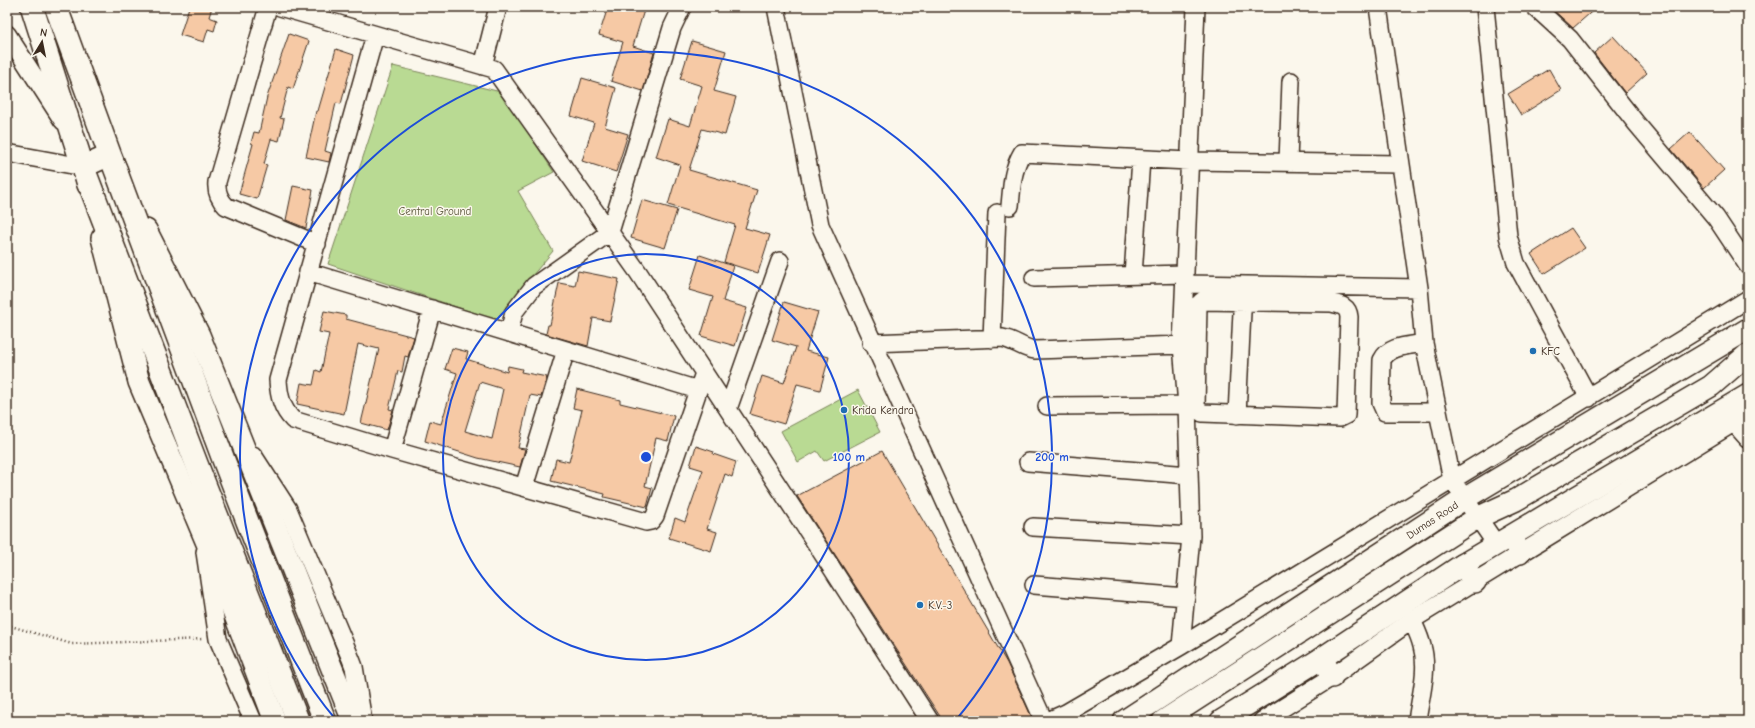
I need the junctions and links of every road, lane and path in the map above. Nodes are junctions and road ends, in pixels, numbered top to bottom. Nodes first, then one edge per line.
1 (32, 7) edge
2 (56, 7) edge
3 (268, 7) edge
4 (280, 7) edge
5 (498, 7) edge
6 (682, 7) edge
7 (776, 7) edge
8 (1196, 7) edge
9 (1378, 7) edge
10 (1485, 7) edge
11 (1535, 7) edge
12 (7, 34) edge
13 (376, 36) junction
14 (483, 66) junction
15 (1291, 81) dead end
16 (76, 141) junction
17 (7, 153) edge
18 (110, 156) junction
19 (1141, 159) junction
20 (1189, 161) junction
21 (1288, 162) junction
22 (1399, 164) junction
23 (83, 168) junction
24 (610, 232) junction
25 (317, 244) junction
26 (780, 261) dead end
27 (1748, 266) edge
28 (308, 272) junction
29 (1132, 275) junction
30 (1034, 278) dead end
31 (1185, 279) junction
32 (1346, 287) junction
33 (1418, 288) junction
34 (1243, 293) junction
35 (1748, 299) edge
36 (1345, 307) junction
37 (432, 309) junction
38 (1748, 329) edge
39 (509, 333) junction
40 (992, 338) junction
41 (871, 342) junction
42 (1424, 343) junction
43 (1182, 345) junction
44 (566, 350) junction
45 (1748, 354) edge
46 (704, 373) junction
47 (698, 390) junction
48 (1748, 395) edge
49 (1589, 398) junction
50 (1187, 405) junction
51 (1047, 406) dead end
52 (728, 408) junction
53 (1438, 412) junction
54 (1748, 414) edge
55 (1238, 415) junction
56 (1733, 422) junction
57 (233, 423) junction
58 (1748, 439) edge
59 (392, 450) junction
60 (1028, 462) dead end
61 (1189, 475) junction
62 (1452, 480) junction
63 (524, 487) junction
64 (1464, 499) junction
65 (1477, 518) junction
66 (1033, 527) dead end
67 (202, 530) junction
68 (1191, 536) junction
69 (1509, 545) junction
70 (1462, 564) junction
71 (1475, 582) junction
72 (1034, 585) dead end
73 (1186, 597) junction
74 (1412, 620) junction
75 (7, 625) edge
76 (218, 639) junction
77 (1182, 646) junction
78 (1322, 658) junction
79 (1332, 677) junction
80 (253, 721) edge
81 (275, 721) edge
82 (298, 721) edge
83 (325, 721) edge
84 (353, 721) edge
85 (363, 721) edge
86 (930, 721) edge
87 (1044, 721) edge
88 (1048, 721) edge
89 (1124, 721) edge
90 (1163, 721) edge
91 (1221, 721) edge
92 (1262, 721) edge
93 (1417, 721) edge

1 - 16 highway
2 - 18 highway
3 - 25 street
4 - 13 street
5 - 14 street
6 - 24 street
7 - 41 street
8 - 20 street
9 - 22 street
10 - 49 street
11 - 27 street
12 - 16 street
13 - 14 street
13 - 25 street
14 - 24 street
15 - 21 street
16 - 23 highway
17 - 23 street
18 - 23 main road
18 - 57 main road
18 - 83 highway
19 - 20 street
19 - 29 street
19 - 40 street
20 - 21 street
20 - 31 street
21 - 22 street
22 - 33 street
23 - 67 main road
23 - 82 highway
24 - 39 street
24 - 46 street
25 - 28 street
26 - 52 street
28 - 37 street
28 - 59 street
29 - 30 street
29 - 31 street
31 - 34 street
31 - 43 street
32 - 33 street
32 - 34 street
32 - 36 street
33 - 42 street
34 - 36 street
34 - 55 street
34 - 55 street
35 - 49 street
36 - 55 street
37 - 39 street
37 - 59 street
38 - 64 main road, Dumas Road
39 - 44 street
40 - 41 street
40 - 43 street
41 - 87 street
42 - 53 street
42 - 53 street
43 - 50 street
44 - 47 street
44 - 63 street
45 - 65 main road
46 - 47 street
46 - 52 street
47 - 63 street
48 - 69 main road
49 - 62 street
50 - 51 street
50 - 61 street
52 - 86 street
53 - 62 street
54 - 56 street
56 - 58 street
56 - 69 street
57 - 84 main road
57 - 85 street
59 - 63 street
60 - 61 street
61 - 68 street
62 - 64 street
62 - 77 street
64 - 65 street
64 - 89 main road, Dumas Road
65 - 69 street
65 - 90 main road
66 - 68 street
67 - 76 street
67 - 81 main road
68 - 73 street
69 - 70 main road
69 - 71 street
70 - 71 main road
70 - 78 main road
71 - 74 street
72 - 73 street
73 - 77 street
74 - 79 street
74 - 93 street
75 - 76 path
76 - 80 street
77 - 88 street
78 - 79 main road
78 - 91 main road
79 - 92 street

